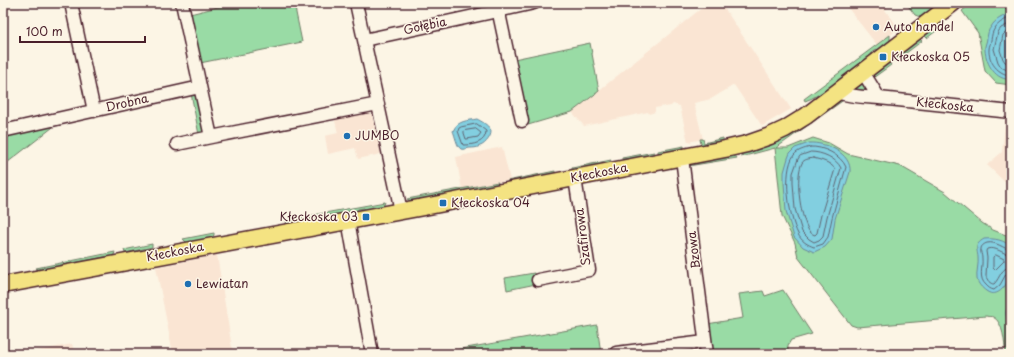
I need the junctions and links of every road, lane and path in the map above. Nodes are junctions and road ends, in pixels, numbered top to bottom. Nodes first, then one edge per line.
1 (71, 3) edge
2 (182, 3) edge
3 (356, 3) edge
4 (534, 3) edge
5 (953, 3) edge
6 (497, 7) edge
7 (364, 40) junction
8 (863, 72) junction
9 (200, 87) junction
10 (837, 92) junction
11 (879, 98) junction
12 (378, 104) junction
13 (94, 111) junction
14 (1011, 112) edge
15 (522, 121) dead end
16 (3, 132) edge
17 (211, 137) junction
18 (177, 144) dead end
19 (682, 158) junction
20 (575, 178) junction
21 (401, 211) junction
22 (348, 220) junction
23 (538, 280) dead end
24 (3, 285) edge
25 (706, 348) edge
26 (616, 353) edge
27 (372, 354) edge

1 - 13 street
2 - 9 street
3 - 7 street
4 - 6 street, Gołębia
5 - 8 main road, Kłeckoska
6 - 7 street, Gołębia
6 - 15 street
7 - 12 street
8 - 10 main road, Kłeckoska
8 - 11 street
9 - 13 street, Drobna
9 - 17 street
10 - 11 street, Kłeckoska
10 - 19 main road, Kłeckoska
11 - 14 street, Kłeckoska
12 - 17 street
12 - 21 street
13 - 16 street, Drobna
17 - 18 street
19 - 20 main road, Kłeckoska
19 - 25 street, Bzowa
20 - 21 main road, Kłeckoska
20 - 23 street, Szafirowa
21 - 22 main road, Kłeckoska
22 - 24 main road, Kłeckoska
22 - 27 street
25 - 26 street, Bzowa

